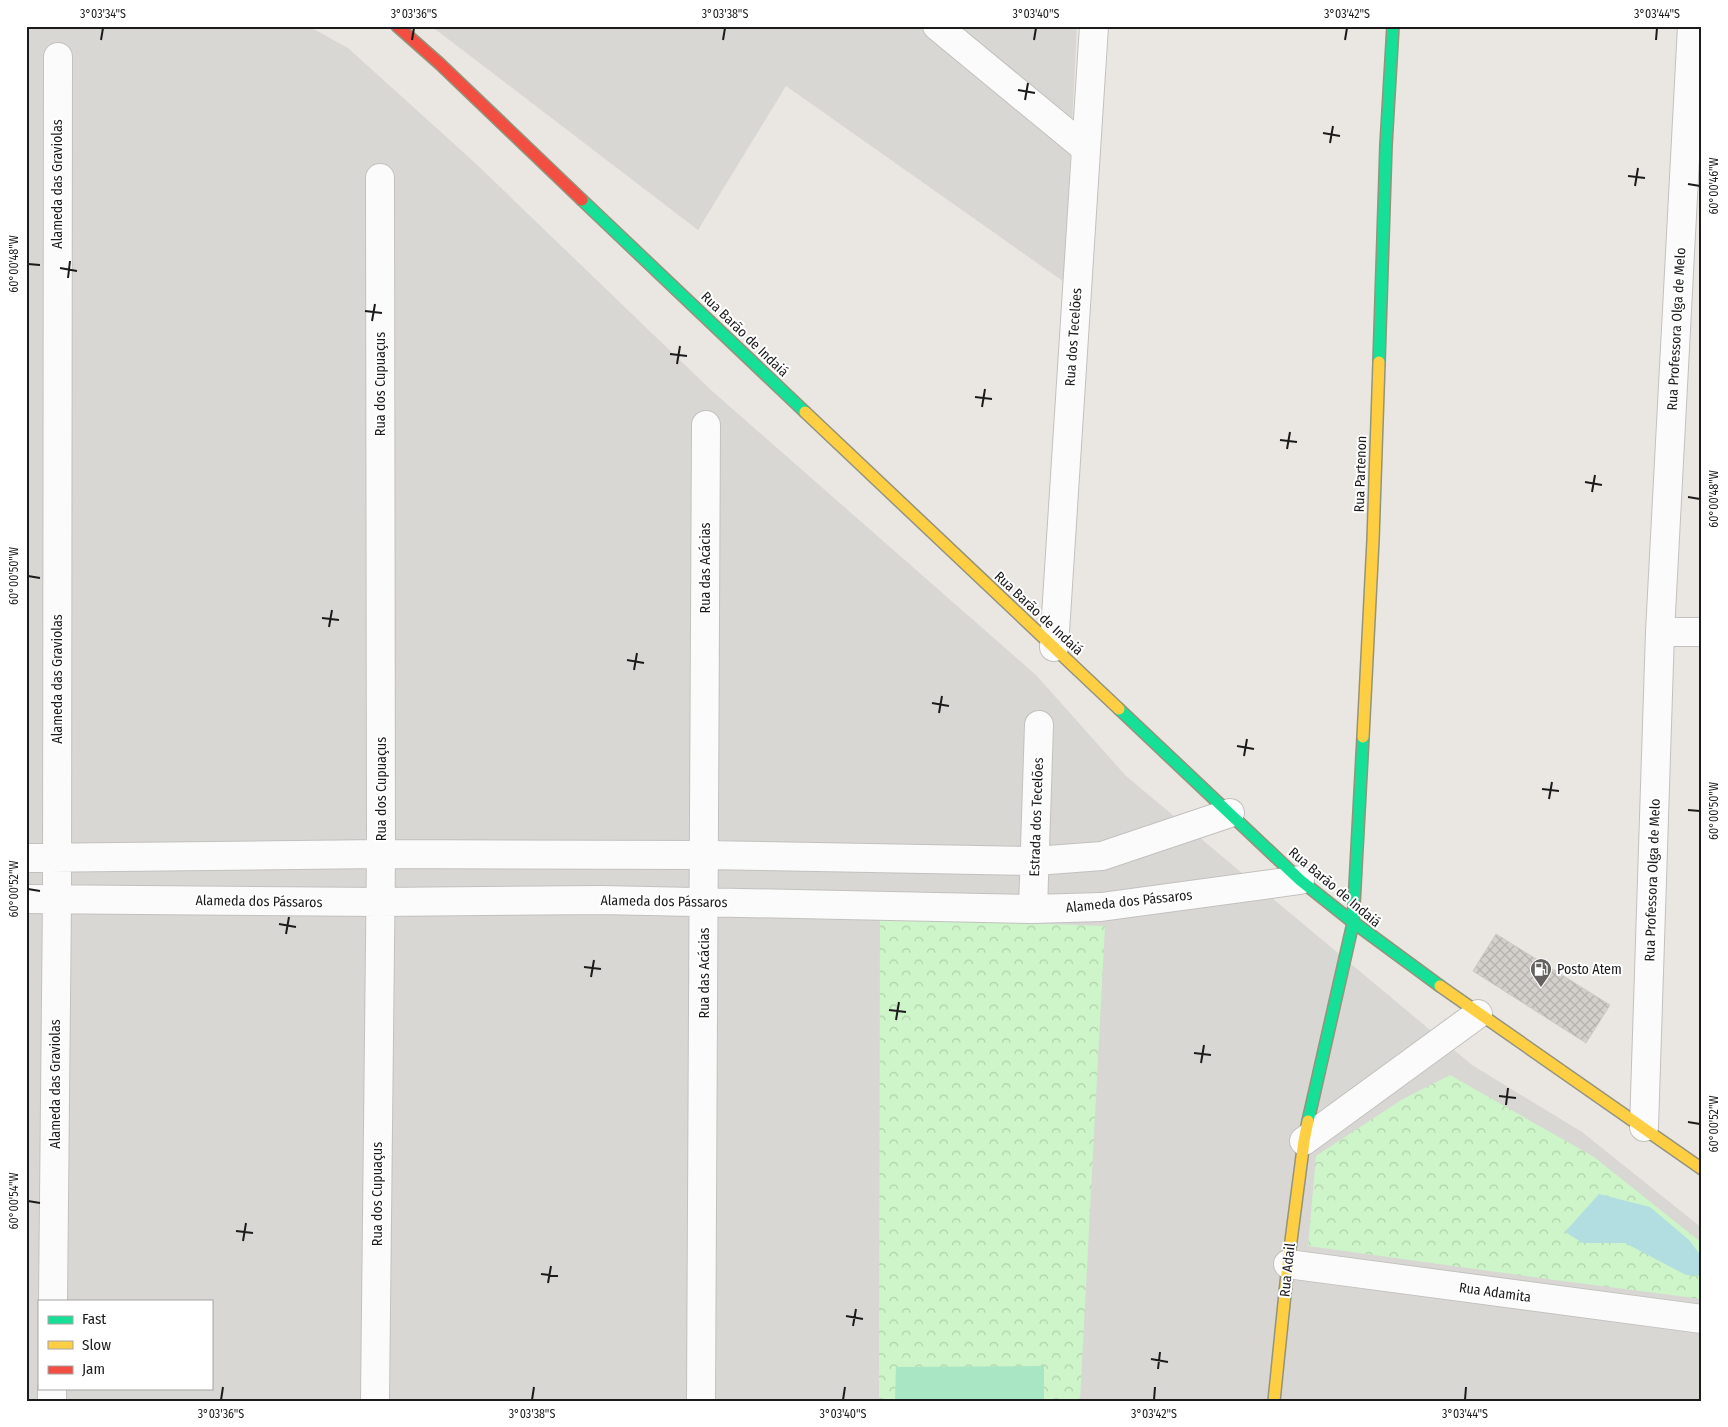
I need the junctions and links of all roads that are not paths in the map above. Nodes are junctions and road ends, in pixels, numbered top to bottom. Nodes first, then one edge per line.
1 (937, 26) edge
2 (1094, 26) edge
3 (1393, 26) edge
4 (1692, 26) edge
5 (409, 31) edge
6 (58, 57) dead end
7 (1085, 148) junction
8 (380, 178) dead end
9 (706, 425) dead end
10 (1660, 632) junction
11 (1702, 632) edge
12 (1054, 647) junction
13 (1039, 725) dead end
14 (1230, 813) junction
15 (381, 854) junction
16 (703, 855) junction
17 (56, 857) junction
18 (26, 858) edge
19 (1035, 861) junction
20 (1300, 880) junction
21 (26, 899) edge
22 (57, 900) junction
23 (380, 902) junction
24 (704, 902) junction
25 (1033, 910) junction
26 (1353, 924) junction
27 (1478, 1014) junction
28 (1644, 1127) junction
29 (1304, 1140) junction
30 (1702, 1169) edge
31 (1288, 1264) junction
32 (53, 1300) edge
33 (1702, 1319) edge
34 (375, 1401) edge
35 (701, 1401) edge
36 (1274, 1401) edge

1 - 7 street
2 - 7 street, Rua dos Tecelões
3 - 26 street, Rua Partenon
4 - 10 street, Rua Professora Olga de Melo
5 - 12 street, Rua Barão de Indaiá
6 - 17 street, Alameda das Graviolas
7 - 12 street, Rua dos Tecelões
8 - 15 street, Rua dos Cupuaçus
9 - 16 street, Rua das Acácias
10 - 11 street
10 - 28 street, Rua Professora Olga de Melo
12 - 14 street, Rua Barão de Indaiá
13 - 19 street, Estrada dos Tecelões
14 - 19 street
14 - 20 street, Rua Barão de Indaiá
15 - 16 street
15 - 17 street
15 - 23 street, Rua dos Cupuaçus
16 - 19 street
16 - 24 street, Rua das Acácias
17 - 18 street
17 - 22 street, Alameda das Graviolas
19 - 25 street, Estrada dos Tecelões
20 - 25 street, Alameda dos Pássaros
20 - 26 street, Rua Barão de Indaiá
21 - 22 street, Alameda dos Pássaros
22 - 23 street, Alameda dos Pássaros
22 - 32 street, Alameda das Graviolas
23 - 24 street, Alameda dos Pássaros
23 - 34 street, Rua dos Cupuaçus
24 - 25 street, Alameda dos Pássaros
24 - 35 street, Rua das Acácias
26 - 27 street, Rua Barão de Indaiá
26 - 29 street, Rua Adail
27 - 28 street, Rua Barão de Indaiá
27 - 29 street
28 - 30 street, Rua Barão de Indaiá
29 - 31 street, Rua Adail
31 - 33 street, Rua Adamita
31 - 36 street, Rua Adail

